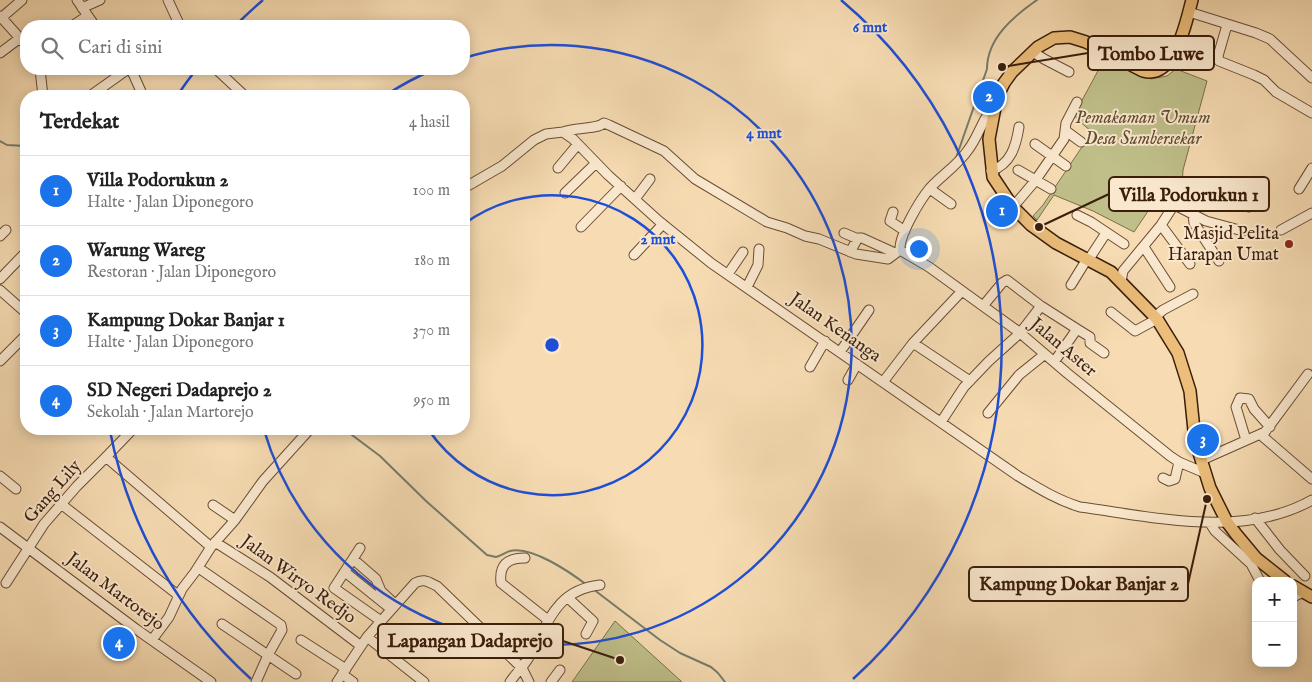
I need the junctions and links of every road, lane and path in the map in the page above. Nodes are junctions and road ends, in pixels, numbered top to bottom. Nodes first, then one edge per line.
1 (22, 0) edge
2 (77, 0) edge
3 (100, 0) edge
4 (168, 0) edge
5 (1190, 6) edge
6 (85, 12) junction
7 (1, 17) edge
8 (78, 20) edge
9 (91, 20) edge
10 (177, 20) edge
11 (1227, 25) junction
12 (20, 39) edge
13 (20, 43) edge
14 (1033, 52) junction
15 (0, 53) edge
16 (1069, 72) dead end
17 (40, 75) edge
18 (121, 75) edge
19 (131, 75) edge
20 (222, 75) edge
21 (1312, 78) edge
22 (42, 90) edge
23 (106, 90) edge
24 (139, 90) edge
25 (239, 90) edge
26 (1077, 102) dead end
27 (995, 104) junction
28 (1312, 113) edge
29 (1019, 127) dead end
30 (1066, 131) junction
31 (563, 132) junction
32 (1081, 142) dead end
33 (578, 144) junction
34 (1035, 144) dead end
35 (1052, 156) junction
36 (596, 163) junction
37 (1066, 166) dead end
38 (558, 168) dead end
39 (1312, 168) edge
40 (1018, 170) dead end
41 (991, 171) junction
42 (650, 179) dead end
43 (1035, 181) junction
44 (470, 185) edge
45 (621, 186) junction
46 (930, 188) junction
47 (1299, 189) dead end
48 (1050, 190) dead end
49 (566, 193) dead end
50 (635, 199) junction
51 (951, 204) dead end
52 (1173, 204) junction
53 (1249, 206) dead end
54 (1013, 207) junction
55 (893, 212) dead end
56 (1076, 215) dead end
57 (1193, 215) junction
58 (1312, 215) edge
59 (663, 224) junction
60 (1161, 225) junction
61 (581, 227) dead end
62 (1281, 230) dead end
63 (905, 231) junction
64 (1243, 231) dead end
65 (844, 233) dead end
66 (1106, 233) junction
67 (858, 239) junction
68 (1124, 244) dead end
69 (1144, 247) junction
70 (759, 249) dead end
71 (898, 251) junction
72 (743, 252) dead end
73 (850, 252) junction
74 (634, 255) dead end
75 (20, 258) edge
76 (1088, 259) junction
77 (1219, 261) dead end
78 (1190, 264) dead end
79 (728, 274) junction
80 (1122, 277) junction
81 (0, 279) edge
82 (1071, 285) dead end
83 (747, 287) junction
84 (1170, 287) dead end
85 (0, 290) edge
86 (962, 291) junction
87 (1193, 294) dead end
88 (983, 306) junction
89 (1041, 306) junction
90 (20, 308) edge
91 (869, 310) dead end
92 (1111, 312) dead end
93 (1156, 318) junction
94 (1077, 329) junction
95 (1020, 333) junction
96 (20, 341) edge
97 (825, 341) junction
98 (913, 342) junction
99 (840, 352) junction
100 (1104, 353) dead end
101 (1044, 354) junction
102 (0, 361) edge
103 (1054, 362) junction
104 (857, 364) junction
105 (810, 367) dead end
106 (1308, 374) dead end
107 (848, 380) dead end
108 (970, 381) junction
109 (883, 382) junction
110 (988, 414) dead end
111 (941, 422) junction
112 (1270, 427) junction
113 (127, 435) edge
114 (305, 435) edge
115 (1261, 435) junction
116 (1246, 440) junction
117 (106, 458) junction
118 (1202, 460) junction
119 (1179, 462) junction
120 (1205, 472) junction
121 (0, 476) edge
122 (1163, 478) dead end
123 (1312, 479) edge
124 (16, 490) dead end
125 (1312, 500) edge
126 (61, 504) junction
127 (213, 505) dead end
128 (1255, 518) junction
129 (234, 520) junction
130 (1227, 522) junction
131 (1208, 523) junction
132 (0, 527) edge
133 (213, 544) junction
134 (29, 548) junction
135 (360, 548) dead end
136 (525, 558) dead end
137 (353, 559) junction
138 (203, 571) dead end
139 (345, 572) junction
140 (1305, 576) dead end
141 (1258, 577) edge
142 (1280, 577) edge
143 (6, 583) dead end
144 (593, 587) dead end
145 (178, 595) junction
146 (568, 598) junction
147 (393, 606) junction
148 (548, 620) junction
149 (381, 621) junction
150 (222, 624) dead end
151 (586, 634) dead end
152 (367, 638) junction
153 (152, 640) junction
154 (301, 640) dead end
155 (361, 646) junction
156 (268, 655) junction
157 (522, 668) junction
158 (560, 670) dead end
159 (296, 674) dead end
160 (342, 675) edge
161 (211, 682) edge
162 (256, 682) edge
163 (353, 682) edge
164 (424, 682) edge
165 (510, 682) edge
166 (529, 682) edge
167 (551, 682) edge

1 - 7 street
2 - 6 street
3 - 6 street
4 - 10 street
5 - 11 street
5 - 14 main road
6 - 8 street
6 - 9 street
7 - 12 street
11 - 21 street
11 - 28 street
13 - 15 street
14 - 16 street
14 - 27 main road
17 - 22 street
18 - 23 street
19 - 24 street
20 - 25 street
26 - 30 street
27 - 41 main road
27 - 46 street
29 - 41 street
30 - 32 street
30 - 35 street
31 - 33 street, Jalan Kenanga
31 - 44 street
31 - 73 street
33 - 36 street, Jalan Kenanga
33 - 38 street
34 - 35 street
35 - 37 street
35 - 43 street
36 - 45 street, Jalan Kenanga
36 - 49 street
39 - 47 street
40 - 43 street
41 - 54 main road
42 - 50 street
43 - 48 street
43 - 54 street
45 - 50 street, Jalan Kenanga
45 - 61 street
46 - 51 street
46 - 63 street
50 - 59 street, Jalan Kenanga
52 - 53 street
52 - 57 street
52 - 60 street
54 - 76 main road
55 - 63 street
56 - 66 street
57 - 64 street
57 - 77 street
58 - 62 street
59 - 74 street
59 - 79 street, Jalan Kenanga
60 - 69 street
60 - 78 street
63 - 71 street
65 - 67 street, Jalan Aster
66 - 68 street
66 - 76 street
67 - 71 street, Jalan Aster
67 - 73 street
69 - 80 street
69 - 84 street
70 - 83 street
71 - 73 street
71 - 86 street, Jalan Aster
72 - 79 street
75 - 81 street
76 - 80 main road
76 - 82 street
79 - 83 street, Jalan Kenanga
80 - 93 main road
83 - 97 street, Jalan Kenanga
85 - 90 street
86 - 88 street, Jalan Aster
86 - 98 street
87 - 93 street
88 - 89 street
88 - 95 street, Jalan Aster
89 - 94 street
89 - 95 street
91 - 99 street
92 - 93 street
93 - 118 main road
94 - 100 street
94 - 103 street
95 - 101 street, Jalan Aster
95 - 108 street
96 - 102 street
97 - 99 street, Jalan Kenanga
97 - 105 street
98 - 108 street
98 - 109 street
99 - 104 street, Jalan Kenanga
101 - 103 street, Jalan Aster
101 - 110 street
103 - 119 street, Jalan Aster
104 - 107 street
104 - 109 street, Jalan Kenanga
106 - 112 street
108 - 111 street
109 - 111 street, Jalan Kenanga
111 - 131 street, Jalan Kenanga
112 - 115 street
112 - 116 street
113 - 117 street, Gang Lily
114 - 129 street
115 - 116 street
115 - 123 street
116 - 118 street
117 - 126 street, Gang Lily
117 - 133 street, Jalan Wiryo Redjo
118 - 120 main road
119 - 120 street, Jalan Aster
119 - 122 street
120 - 130 main road
121 - 124 street
125 - 128 street, Jalan Kenanga
126 - 134 street, Gang Lily
126 - 145 street
127 - 129 street
128 - 130 street, Jalan Kenanga
128 - 140 street
129 - 133 street
130 - 131 street, Jalan Kenanga
130 - 142 main road
131 - 141 street
132 - 134 street, Jalan Martorejo
133 - 145 street
133 - 155 street, Jalan Wiryo Redjo
134 - 143 street, Gang Lily
134 - 153 street, Jalan Martorejo
135 - 137 street
136 - 148 street
137 - 139 street
137 - 147 street
138 - 156 street
139 - 147 street
139 - 149 street
144 - 146 street
145 - 153 street
146 - 148 street
146 - 151 street
147 - 149 street
147 - 157 street
148 - 157 street
149 - 152 street
150 - 156 street
152 - 155 street
152 - 164 street
153 - 161 street, Jalan Martorejo
154 - 160 street
155 - 160 street
156 - 159 street
156 - 162 street
157 - 165 street
157 - 166 street
158 - 167 street
160 - 163 street

